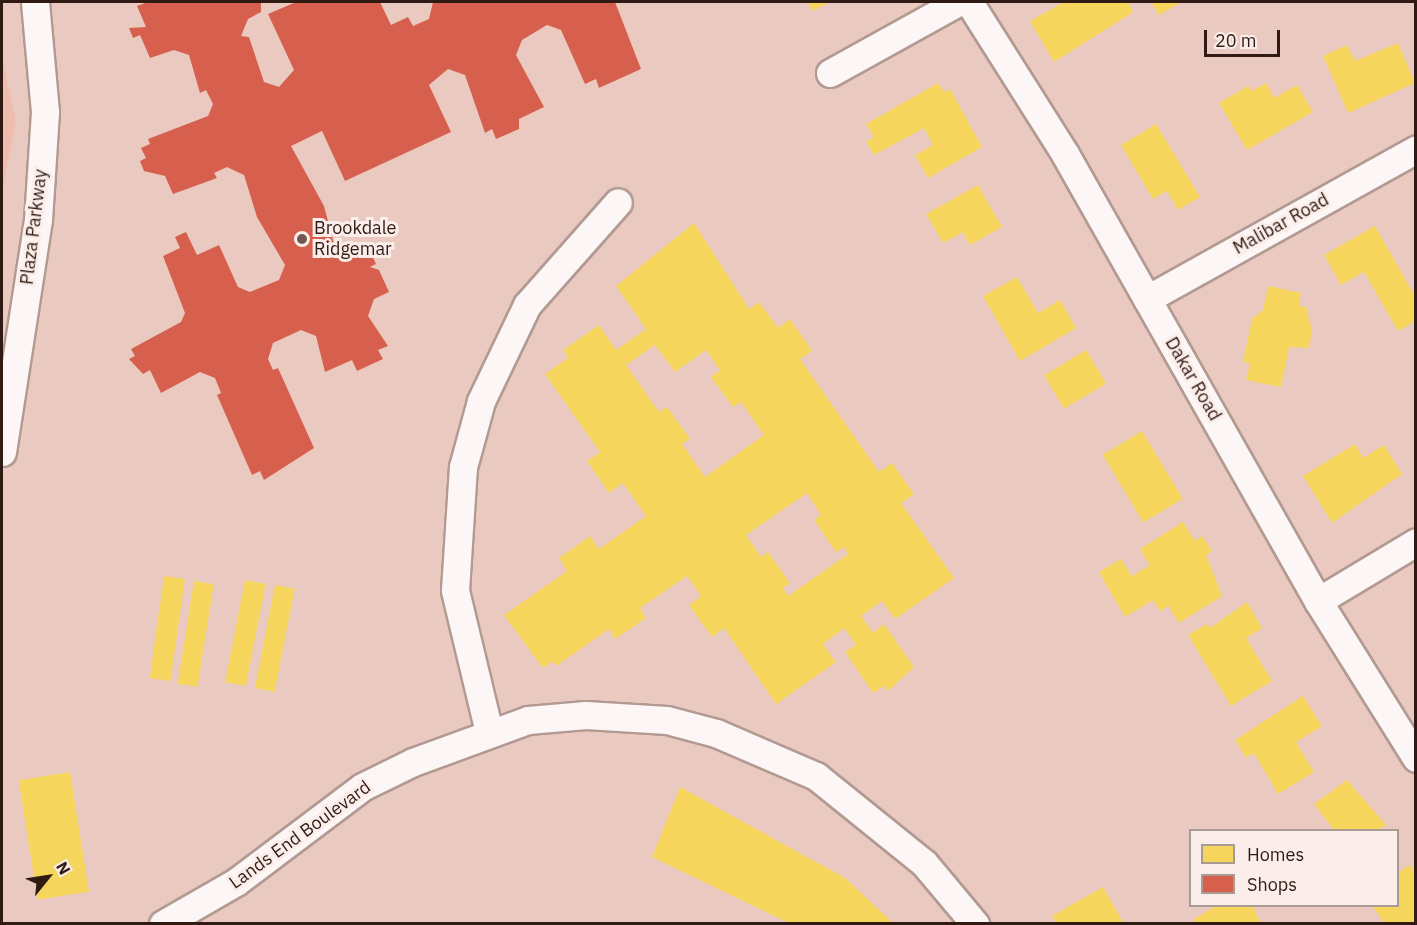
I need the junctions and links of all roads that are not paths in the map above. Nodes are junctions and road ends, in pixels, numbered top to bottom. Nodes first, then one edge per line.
1 (35, 2) edge
2 (958, 2) edge
3 (969, 2) edge
4 (830, 73) dead end
5 (1416, 149) edge
6 (618, 202) dead end
7 (1147, 299) junction
8 (2, 452) edge
9 (1416, 542) edge
10 (1318, 601) junction
11 (489, 732) junction
12 (1416, 758) edge
13 (163, 924) edge
14 (975, 924) edge

1 - 8 street, Plaza Parkway
2 - 4 street
3 - 7 street, Dakar Road
5 - 7 street, Malibar Road
6 - 11 street
7 - 10 street, Dakar Road
9 - 10 street
10 - 12 street, Dakar Road
11 - 13 street, Lands End Boulevard
11 - 14 street, Lands End Boulevard

